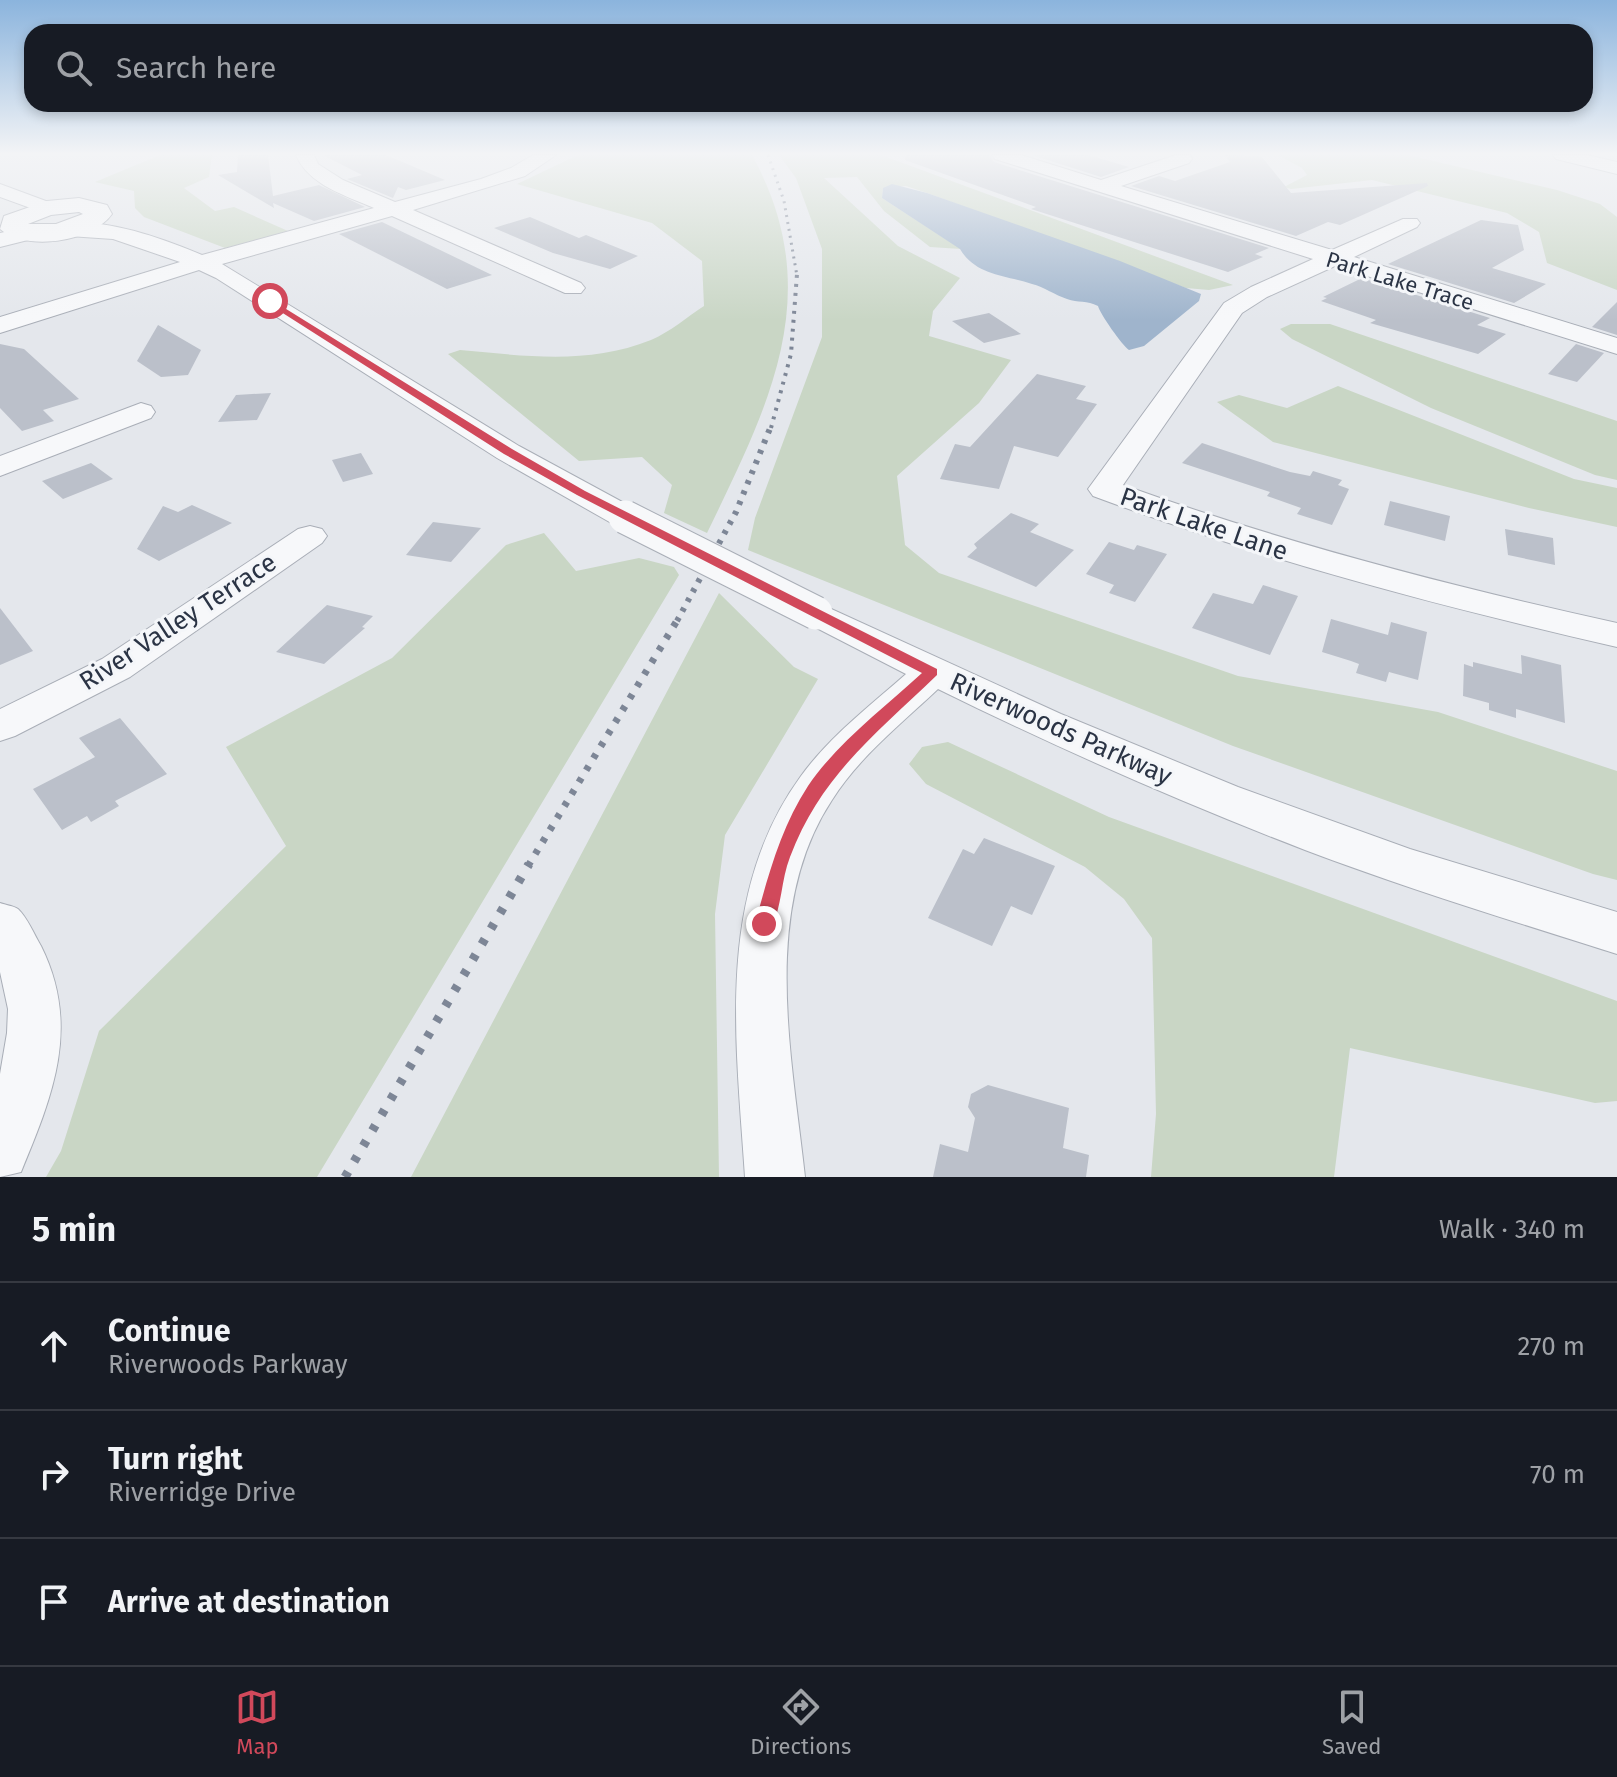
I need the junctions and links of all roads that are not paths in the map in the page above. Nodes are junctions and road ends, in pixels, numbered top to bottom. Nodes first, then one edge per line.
1 (41, 210) edge
2 (98, 210) edge
3 (391, 210) edge
4 (396, 210) edge
5 (1172, 210) edge
6 (1410, 223) dead end
7 (103, 226) junction
8 (11, 232) edge
9 (1330, 259) junction
10 (203, 262) junction
11 (573, 288) dead end
12 (0, 325) edge
13 (1617, 346) edge
14 (141, 412) dead end
15 (0, 467) edge
16 (310, 536) dead end
17 (1617, 635) edge
18 (932, 672) junction
19 (0, 726) edge
20 (0, 924) edge
21 (1617, 933) edge
22 (0, 1151) edge
23 (775, 1177) edge

1 - 8 street
2 - 7 street
3 - 10 street
4 - 11 street
5 - 9 street, Park Lake Trace
6 - 9 street, Park Lake Lane
7 - 8 street
7 - 10 street, Riverwoods Parkway
9 - 13 street, Park Lake Trace
9 - 17 street, Park Lake Lane
10 - 12 street
10 - 18 street, Riverwoods Parkway, bridge
14 - 15 street
16 - 19 street, River Valley Terrace
18 - 21 street, Riverwoods Parkway
18 - 23 street
20 - 22 street

